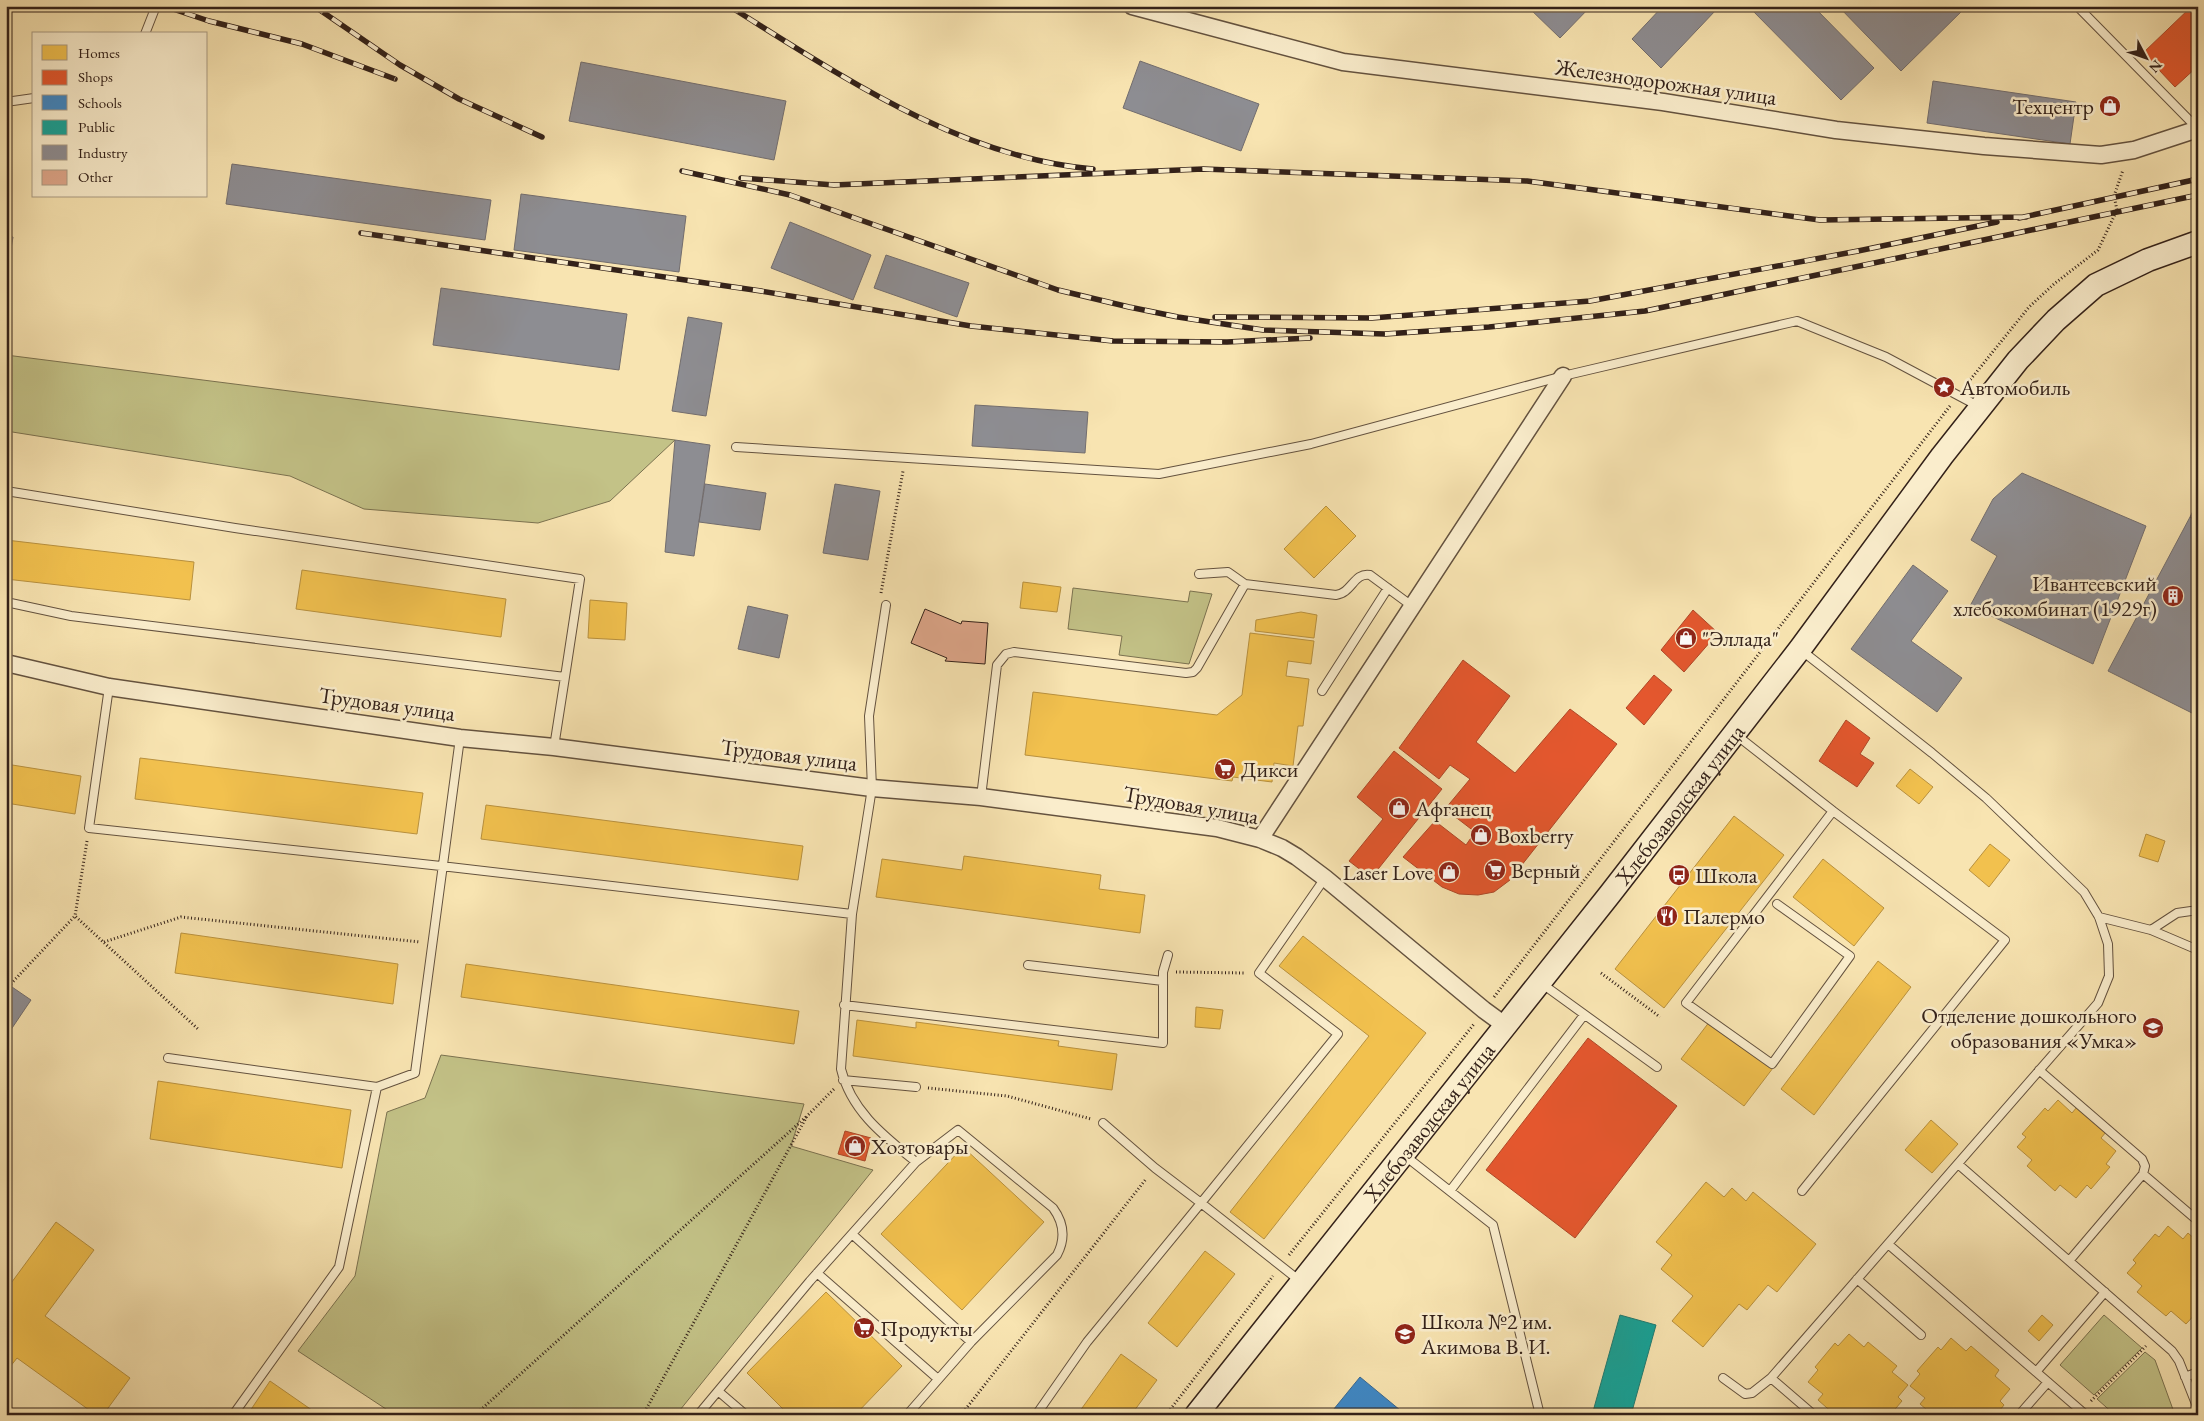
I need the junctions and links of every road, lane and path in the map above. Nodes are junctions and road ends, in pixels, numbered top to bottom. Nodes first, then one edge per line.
1 (156, 6) edge
2 (1132, 6) edge
3 (2078, 6) edge
4 (146, 32) edge
5 (32, 98) edge
6 (6, 102) edge
7 (2198, 129) edge
8 (2134, 150) junction
9 (2198, 242) edge
10 (1563, 376) junction
11 (1959, 394) junction
12 (1980, 407) junction
13 (736, 447) dead end
14 (6, 491) edge
15 (1199, 574) dead end
16 (1245, 584) junction
17 (1388, 588) junction
18 (6, 602) edge
19 (886, 605) dead end
20 (1412, 607) junction
21 (1800, 649) junction
22 (6, 662) edge
23 (565, 677) junction
24 (109, 687) junction
25 (1322, 691) dead end
26 (1734, 733) junction
27 (460, 738) junction
28 (554, 747) junction
29 (872, 788) junction
30 (981, 797) junction
31 (1833, 811) junction
32 (90, 828) junction
33 (1260, 839) junction
34 (441, 866) junction
35 (1325, 878) junction
36 (1777, 904) dead end
37 (2198, 910) edge
38 (852, 914) junction
39 (75, 916) junction
40 (2099, 917) junction
41 (2151, 930) junction
42 (104, 942) junction
43 (432, 943) junction
44 (2198, 950) edge
45 (1168, 955) dead end
46 (1028, 965) dead end
47 (1163, 972) junction
48 (1258, 973) junction
49 (1601, 973) dead end
50 (1163, 981) junction
51 (1541, 982) junction
52 (6, 989) edge
53 (844, 1005) junction
54 (1484, 1010) junction
55 (1584, 1015) junction
56 (1660, 1017) dead end
57 (1506, 1026) junction
58 (198, 1028) dead end
59 (168, 1058) dead end
60 (1657, 1067) dead end
61 (2039, 1070) junction
62 (843, 1080) junction
63 (916, 1087) joint
64 (377, 1088) junction
65 (807, 1116) junction
66 (1103, 1123) joint
67 (1403, 1154) junction
68 (916, 1162) junction
69 (1958, 1164) junction
70 (1155, 1168) junction
71 (2143, 1174) junction
72 (1450, 1191) junction
73 (1802, 1191) dead end
74 (1201, 1204) junction
75 (2198, 1221) edge
76 (852, 1234) junction
77 (1888, 1244) junction
78 (2069, 1261) junction
79 (1280, 1266) junction
80 (817, 1273) junction
81 (1857, 1280) junction
82 (1300, 1281) junction
83 (2105, 1292) junction
84 (1921, 1335) dead end
85 (2156, 1336) junction
86 (970, 1342) junction
87 (2036, 1372) junction
88 (2198, 1372) edge
89 (2185, 1377) junction
90 (1723, 1378) dead end
91 (1771, 1378) junction
92 (938, 1379) junction
93 (2048, 1382) junction
94 (718, 1390) junction
95 (2198, 1409) edge
96 (2084, 1413) edge
97 (233, 1415) edge
98 (475, 1415) edge
99 (643, 1415) edge
100 (698, 1415) edge
101 (746, 1415) edge
102 (907, 1415) edge
103 (961, 1415) edge
104 (1036, 1415) edge
105 (1166, 1415) edge
106 (1196, 1415) edge
107 (1540, 1415) edge
108 (1814, 1415) edge
109 (2019, 1415) edge

1 - 4 lane
2 - 8 street, Железнодорожная улица
3 - 7 lane
5 - 6 lane
7 - 8 street, Железнодорожная улица
8 - 11 path
9 - 12 main road, Хлебозаводская улица
10 - 11 lane
10 - 13 lane
10 - 20 street
11 - 12 lane
11 - 54 path
12 - 21 main road, Хлебозаводская улица
14 - 23 lane
15 - 16 lane
16 - 17 lane
16 - 30 lane
17 - 20 lane
17 - 25 lane
18 - 23 lane
19 - 29 lane
20 - 33 street
21 - 26 main road, Хлебозаводская улица
21 - 40 lane
22 - 24 street, Трудовая улица
23 - 28 lane
24 - 27 street, Трудовая улица
24 - 32 lane
26 - 31 lane
26 - 51 main road, Хлебозаводская улица
27 - 28 street, Трудовая улица
27 - 34 lane
28 - 29 street, Трудовая улица
29 - 30 street, Трудовая улица
29 - 38 lane
30 - 33 street, Трудовая улица
31 - 36 lane
31 - 73 lane
32 - 34 lane
32 - 39 path
33 - 35 street, Трудовая улица
34 - 38 lane
34 - 43 lane
35 - 48 lane
35 - 54 street, Трудовая улица
37 - 41 lane
38 - 53 lane
39 - 42 path
39 - 52 path
40 - 41 lane
40 - 61 lane
41 - 44 lane
42 - 43 path
42 - 58 path
43 - 64 lane
45 - 47 lane
46 - 50 lane
47 - 48 path
47 - 50 lane
48 - 74 lane
49 - 56 path
50 - 53 lane
51 - 55 lane
51 - 57 main road, Хлебозаводская улица
53 - 62 lane
54 - 57 street, Трудовая улица
54 - 79 path
55 - 60 lane
55 - 72 lane
57 - 67 main road, Хлебозаводская улица
59 - 64 lane
61 - 69 lane
61 - 71 lane
62 - 63 lane
62 - 65 path
62 - 68 lane
63 - 66 path
64 - 97 lane
65 - 98 path
65 - 99 path
66 - 70 lane
67 - 72 lane
67 - 82 main road, Хлебозаводская улица
68 - 76 lane
68 - 86 lane
69 - 77 lane
69 - 78 lane
70 - 74 lane
70 - 103 path
71 - 75 lane
71 - 78 lane
72 - 107 lane
74 - 79 lane
74 - 104 lane
76 - 80 lane
76 - 86 lane
77 - 81 lane
77 - 87 lane
78 - 83 lane
79 - 82 lane
79 - 105 path
80 - 92 lane
80 - 94 lane
81 - 84 lane
81 - 91 lane
82 - 106 main road, Хлебозаводская улица
83 - 85 lane
83 - 87 lane
85 - 89 lane
85 - 96 path
86 - 92 lane
87 - 93 lane
88 - 89 lane
89 - 95 lane
90 - 91 lane
91 - 108 lane
92 - 102 lane
93 - 96 lane
93 - 109 lane
94 - 100 lane
94 - 101 lane

